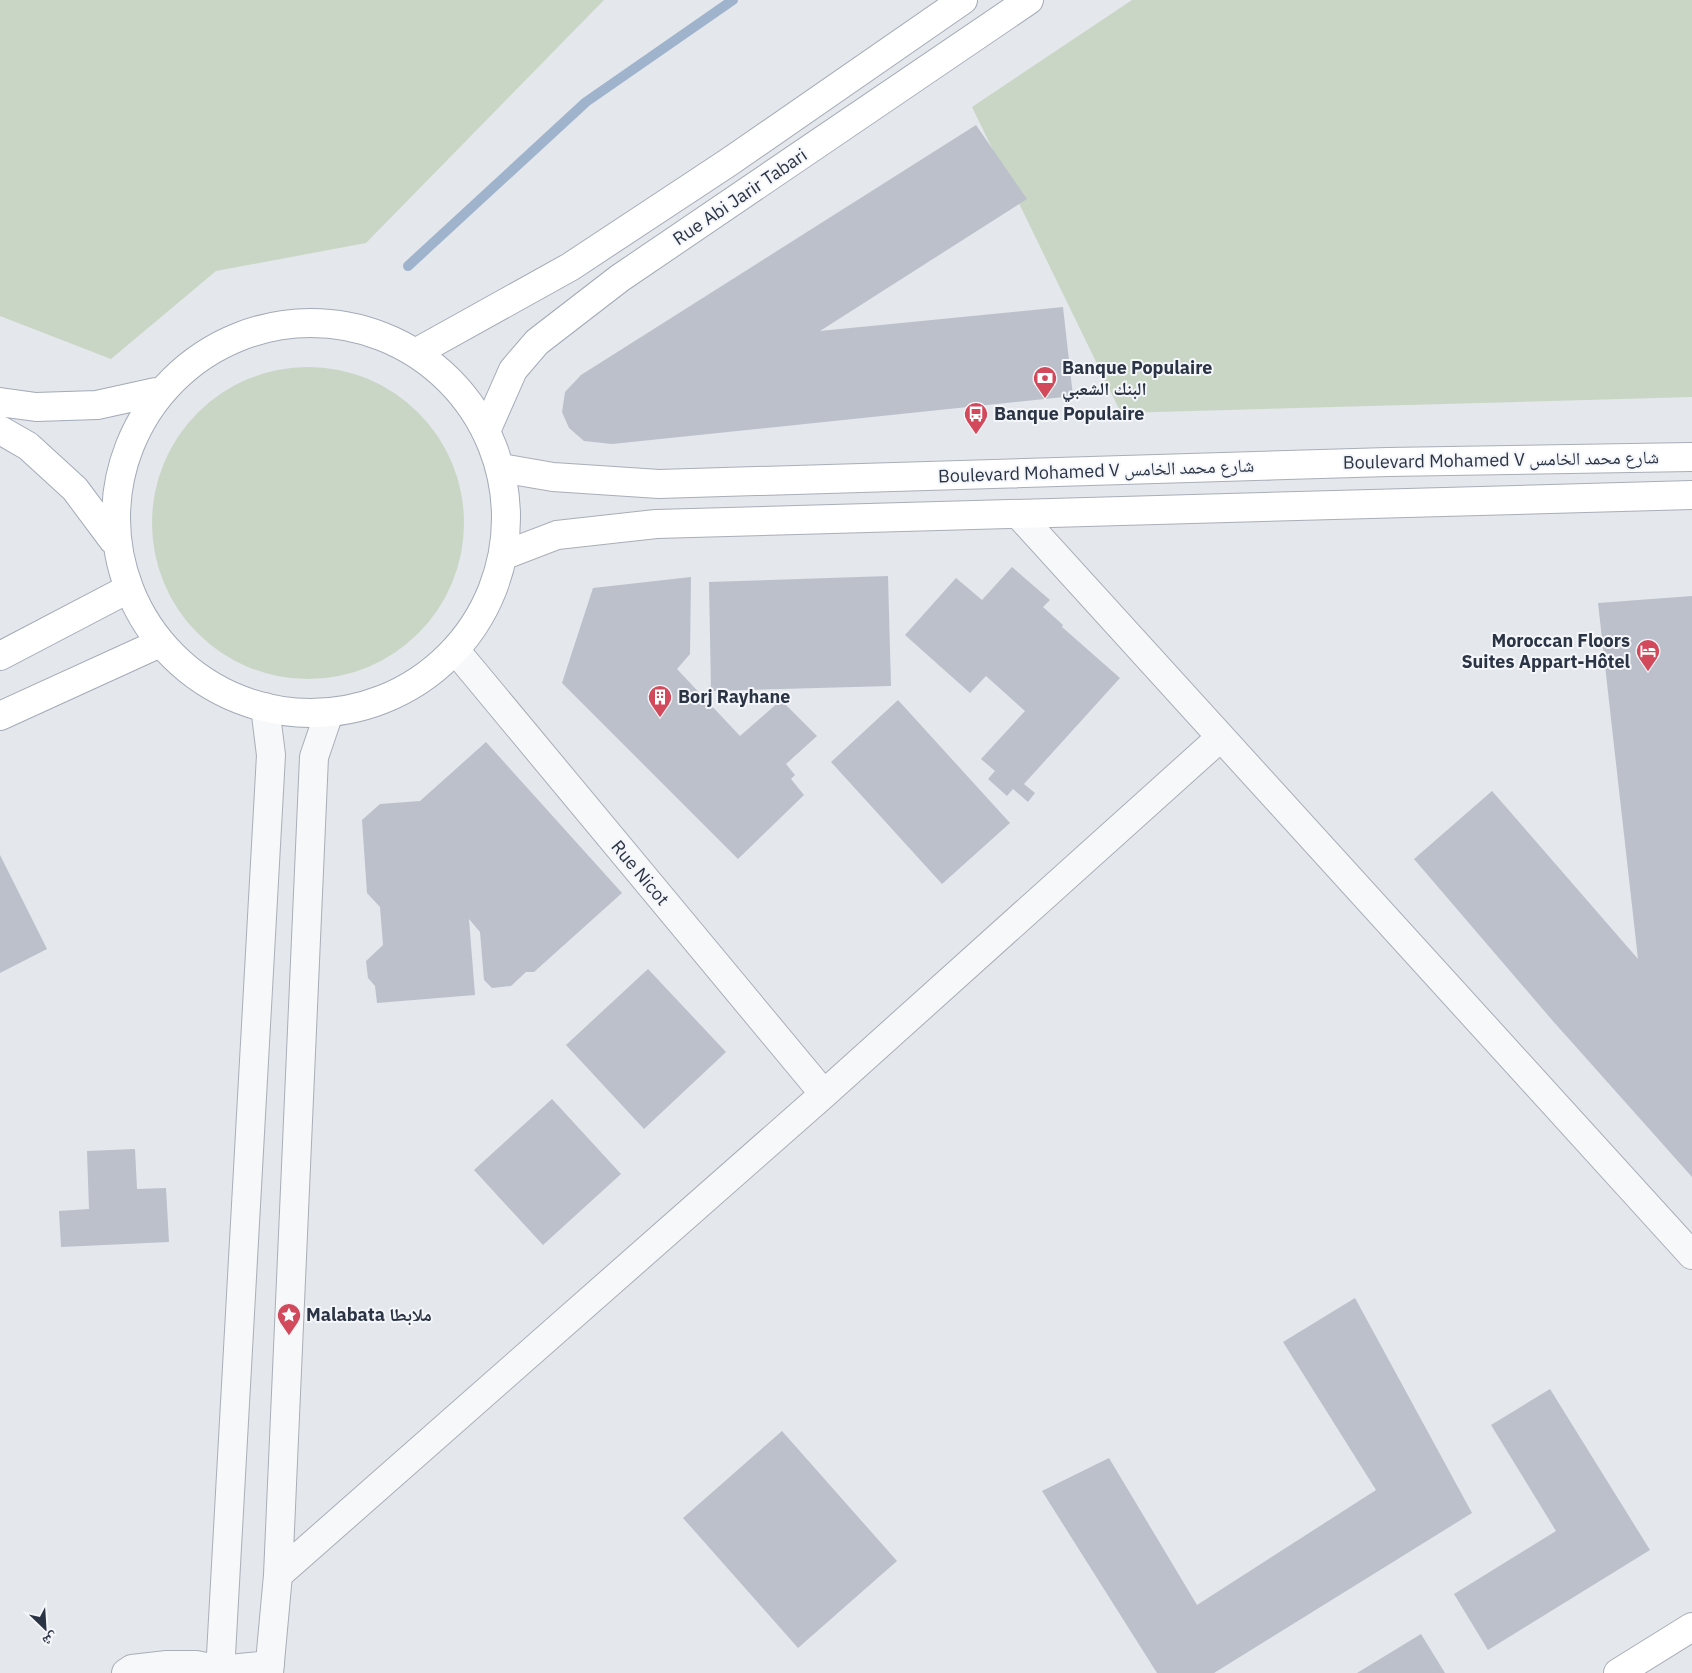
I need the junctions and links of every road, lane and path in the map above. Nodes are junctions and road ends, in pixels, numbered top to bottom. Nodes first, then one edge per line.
1 (963, 0) edge
2 (1029, 0) edge
3 (417, 352) junction
4 (156, 392) junction
5 (0, 402) edge
6 (487, 429) junction
7 (0, 430) edge
8 (1692, 457) edge
9 (501, 468) junction
10 (1692, 495) edge
11 (1018, 514) junction
12 (113, 540) junction
13 (505, 555) junction
14 (128, 589) junction
15 (160, 643) junction
16 (456, 651) junction
17 (0, 656) edge
18 (265, 707) junction
19 (329, 713) junction
20 (0, 716) edge
21 (1221, 737) junction
22 (824, 1094) junction
23 (1692, 1255) edge
24 (278, 1575) junction
25 (1692, 1627) edge
26 (270, 1669) edge
27 (220, 1672) edge
28 (126, 1673) edge
29 (1618, 1673) edge

1 - 3 main road, Rue Abi Jarir Tabari
2 - 6 main road, Rue Abi Jarir Tabari
3 - 4 main road
3 - 6 main road
4 - 5 main road
4 - 12 main road
6 - 9 main road
7 - 12 main road
8 - 9 main road, Boulevard Mohamed V شارع محمد الخامس
9 - 13 main road
10 - 11 main road
11 - 13 main road
11 - 21 street
12 - 14 main road
13 - 16 main road
14 - 15 main road
14 - 17 main road
15 - 18 main road
15 - 20 main road
16 - 19 main road
16 - 22 street, Rue Nicot
18 - 19 main road
18 - 27 street
19 - 24 street
21 - 22 street
21 - 23 street
22 - 24 street
24 - 26 street
25 - 29 main road
26 - 27 street
27 - 28 street

